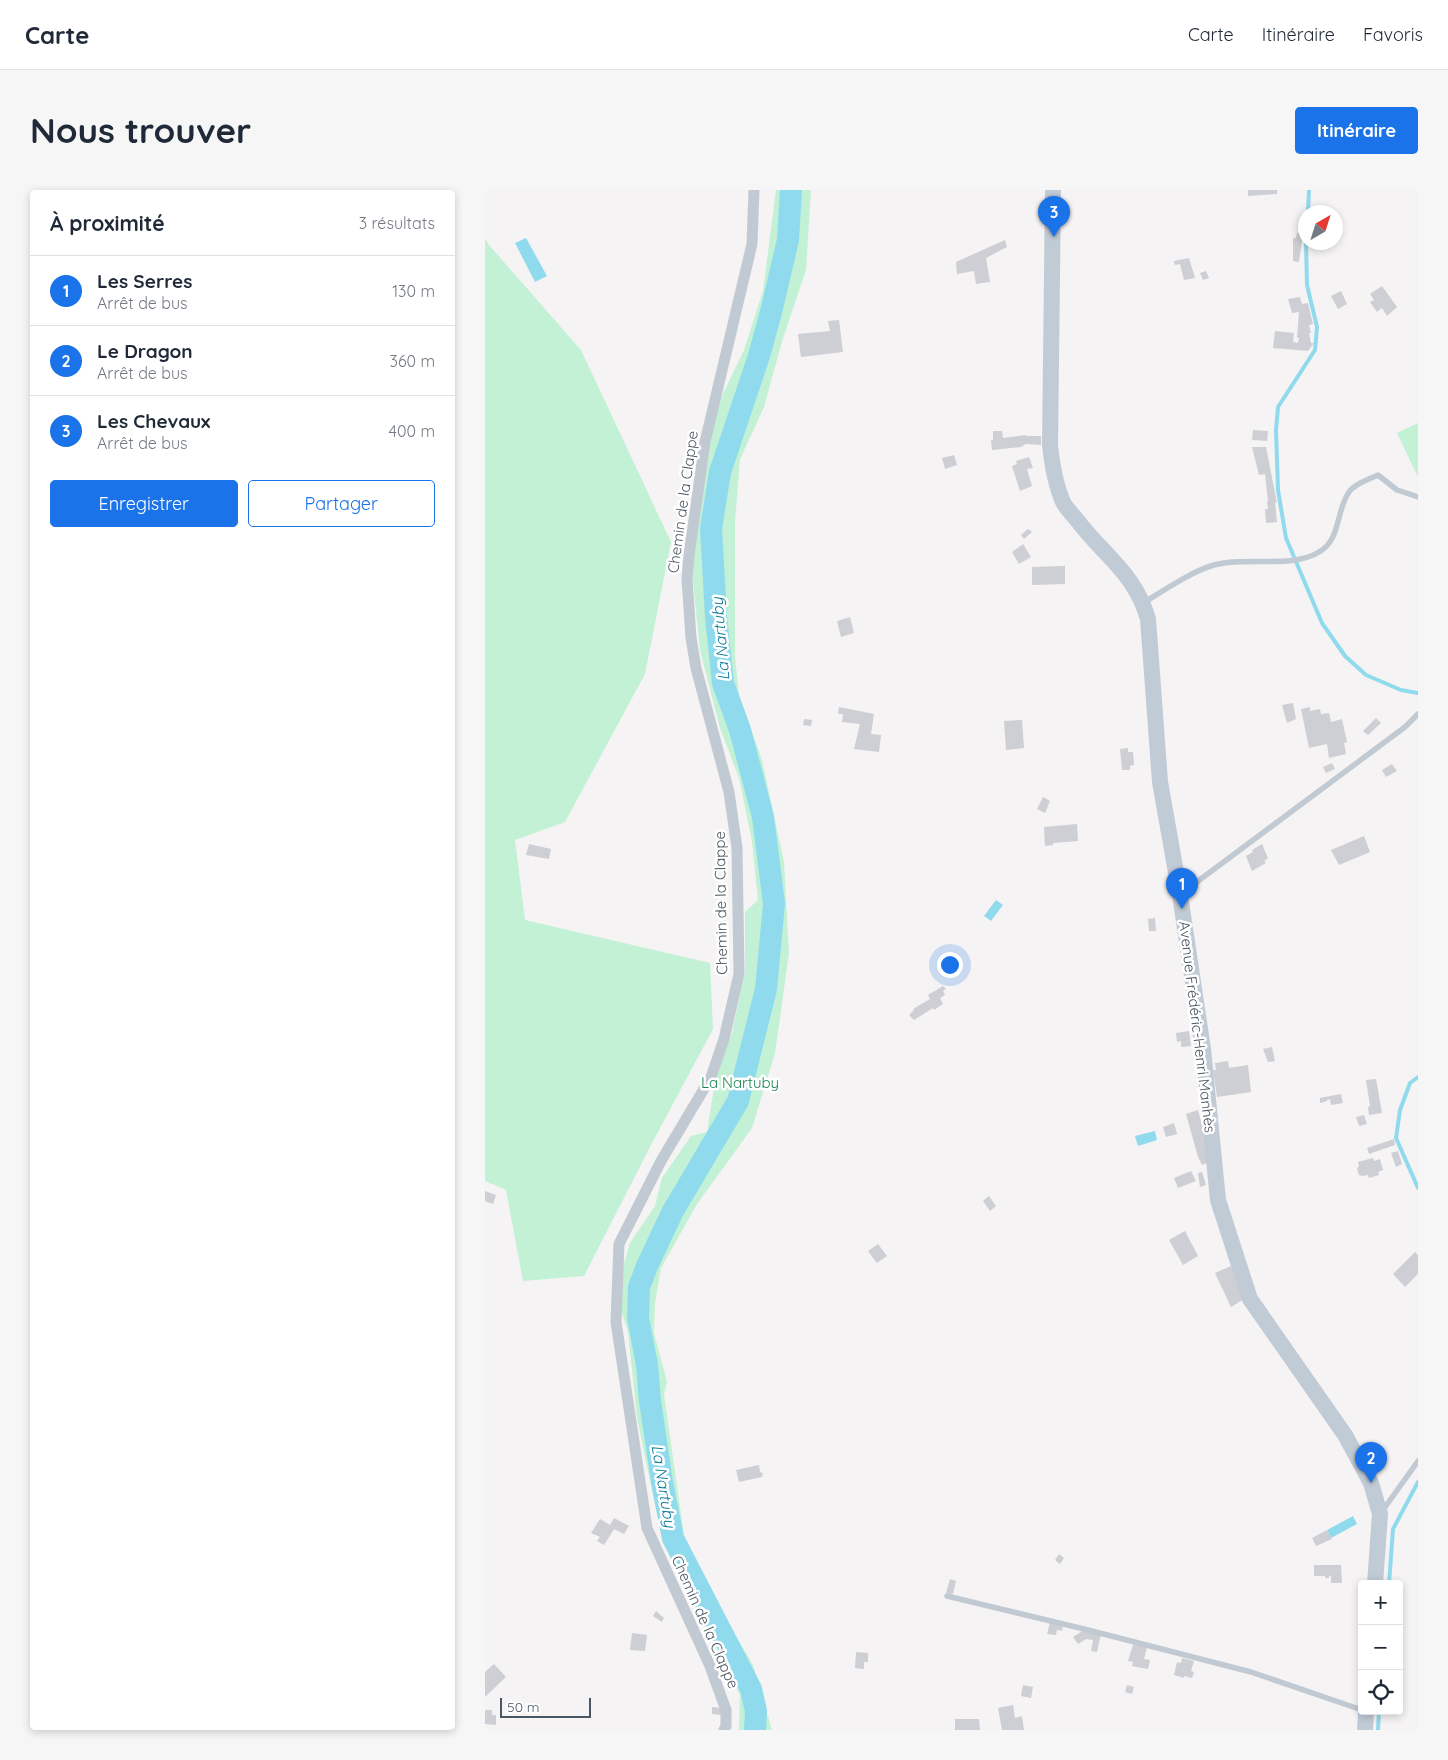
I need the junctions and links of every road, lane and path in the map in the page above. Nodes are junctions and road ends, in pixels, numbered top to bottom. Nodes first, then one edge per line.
1 (754, 190) edge
2 (1053, 190) edge
3 (1418, 497) edge
4 (1143, 603) junction
5 (1418, 714) edge
6 (1180, 895) junction
7 (1418, 1460) edge
8 (1380, 1514) junction
9 (1375, 1580) edge
10 (947, 1596) dead end
11 (1358, 1709) edge
12 (1364, 1715) edge
13 (724, 1730) edge
14 (1365, 1730) edge

1 - 13 street, Chemin de la Clappe
2 - 4 street, Avenue Frédéric-Henri Manhès
3 - 4 lane
4 - 6 street, Avenue Frédéric-Henri Manhès
5 - 6 lane
6 - 8 street, Avenue Frédéric-Henri Manhès
7 - 8 lane
8 - 9 street, Avenue Frédéric-Henri Manhès
10 - 11 lane
12 - 14 street

